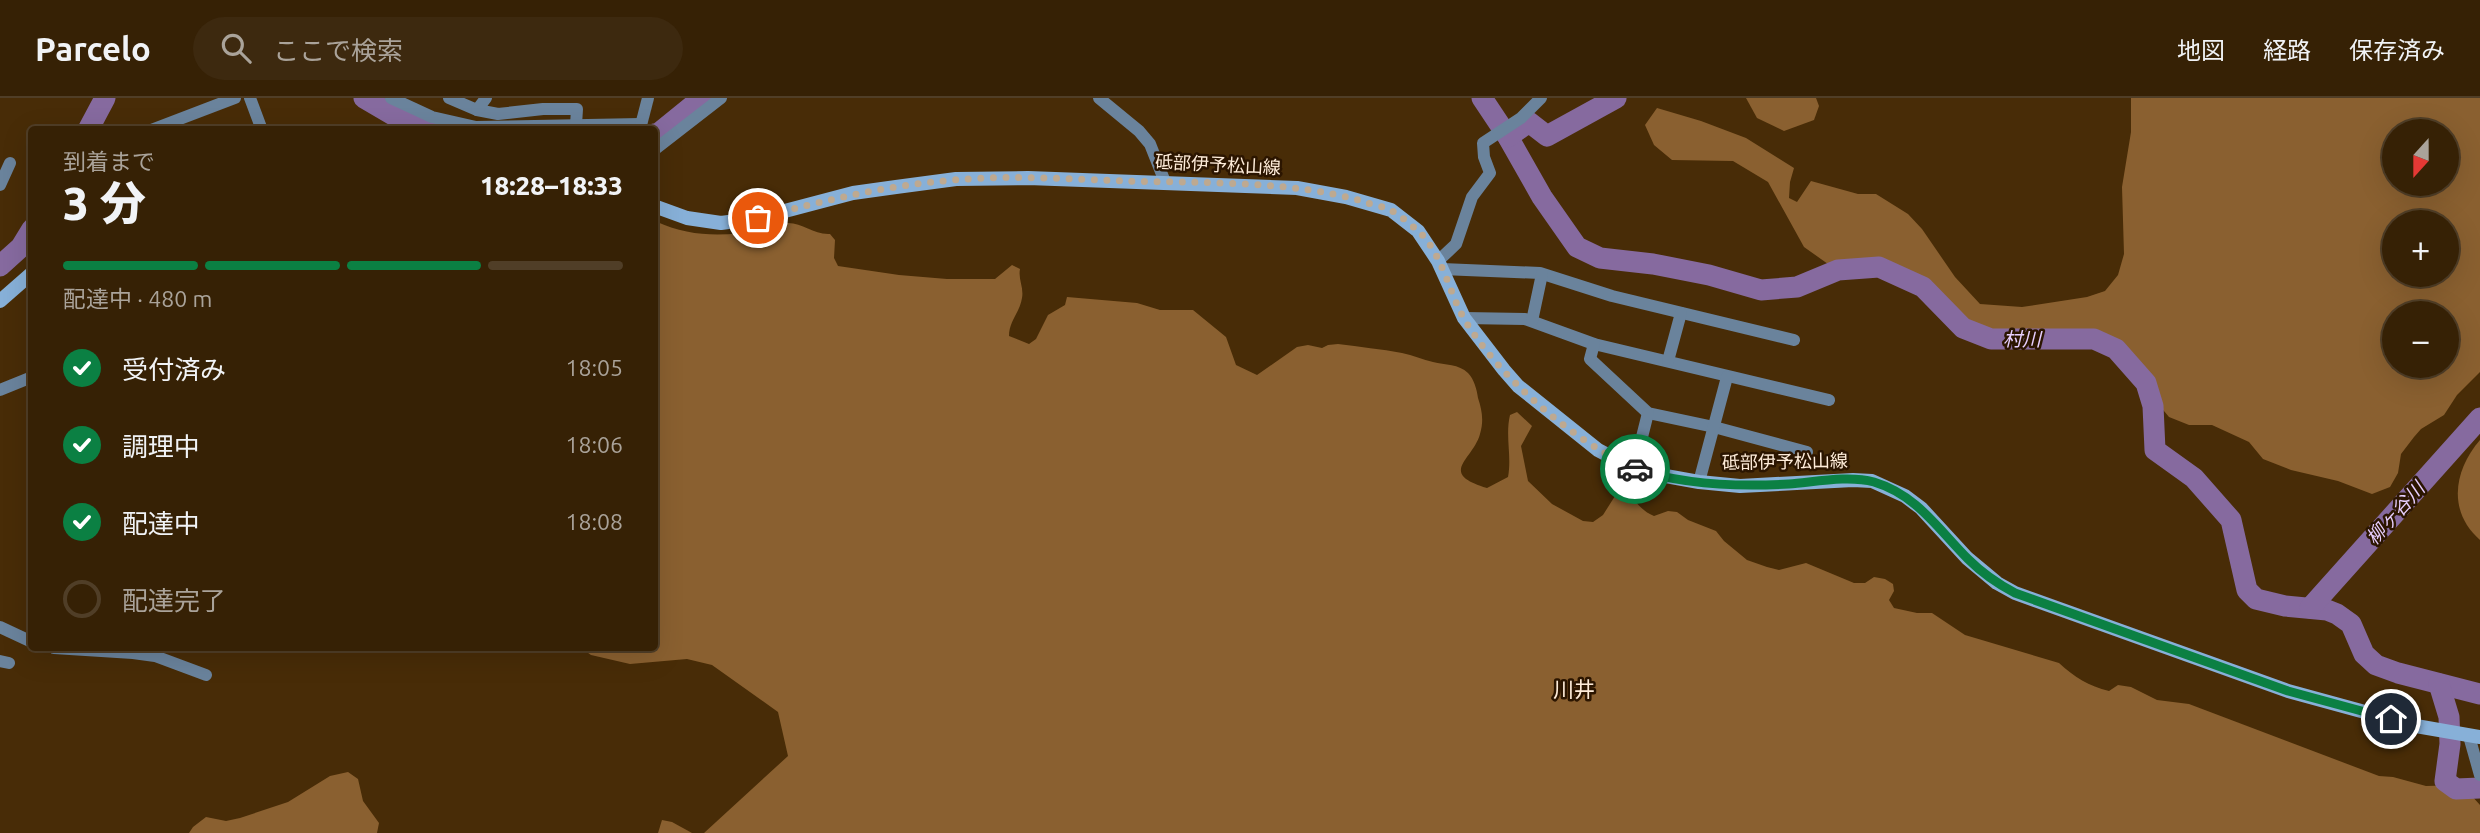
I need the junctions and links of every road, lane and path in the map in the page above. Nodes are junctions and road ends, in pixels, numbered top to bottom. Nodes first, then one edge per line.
1 (235, 98) edge
2 (250, 98) edge
3 (391, 98) edge
4 (449, 98) edge
5 (486, 98) edge
6 (648, 98) edge
7 (721, 98) edge
8 (1099, 98) edge
9 (1541, 98) edge
10 (477, 110) junction
11 (187, 123) edge
12 (576, 125) junction
13 (260, 126) edge
14 (472, 126) edge
15 (526, 126) edge
16 (597, 126) edge
17 (641, 126) edge
18 (658, 147) edge
19 (5, 168) edge
20 (1165, 182) junction
21 (0, 185) edge
22 (658, 207) edge
23 (1440, 265) junction
24 (1542, 274) junction
25 (28, 276) edge
26 (0, 302) edge
27 (1681, 313) junction
28 (1464, 318) junction
29 (1532, 321) junction
30 (1794, 340) dead end
31 (1594, 344) junction
32 (1668, 360) junction
33 (1727, 377) junction
34 (28, 378) edge
35 (3, 384) edge
36 (1829, 400) dead end
37 (1648, 413) junction
38 (1714, 428) junction
39 (1807, 452) dead end
40 (1634, 468) junction
41 (1699, 482) junction
42 (0, 627) edge
43 (28, 640) edge
44 (92, 651) edge
45 (206, 675) dead end
46 (2474, 737) edge
47 (2480, 775) edge

1 - 11 street
2 - 13 street
3 - 14 street
4 - 10 street
5 - 10 street
6 - 17 street
7 - 18 street
8 - 20 street
9 - 23 street
10 - 12 street
12 - 15 street
12 - 16 street
19 - 21 street
20 - 22 main road, 砥部伊予松山線
20 - 23 main road, 砥部伊予松山線
23 - 24 street
23 - 28 main road, 砥部伊予松山線
24 - 27 street
24 - 29 street
25 - 26 main road
27 - 30 street
27 - 32 street
28 - 29 street
28 - 40 main road, 砥部伊予松山線
29 - 31 street
31 - 32 street
31 - 37 street
32 - 33 street
33 - 36 street
33 - 38 street
34 - 35 street
37 - 38 street
37 - 40 street
38 - 39 street
38 - 41 street
40 - 41 main road, 砥部伊予松山線
41 - 46 main road, 砥部伊予松山線
42 - 43 street
44 - 45 street
46 - 47 street

